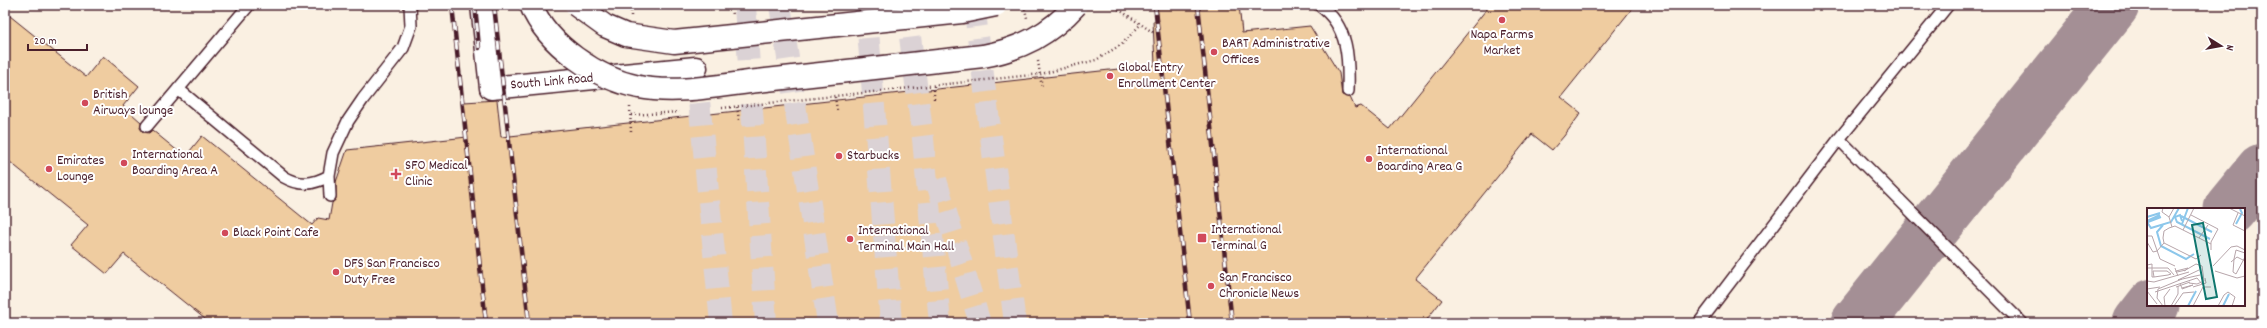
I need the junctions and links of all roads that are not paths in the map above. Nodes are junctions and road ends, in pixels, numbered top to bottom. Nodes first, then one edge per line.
1 (249, 5) edge
2 (410, 5) edge
3 (482, 5) edge
4 (531, 5) edge
5 (576, 5) edge
6 (996, 5) edge
7 (1076, 5) edge
8 (1319, 5) edge
9 (1948, 5) edge
10 (696, 68) dead end
11 (178, 89) junction
12 (1348, 91) dead end
13 (147, 126) dead end
14 (1839, 140) junction
15 (329, 176) junction
16 (330, 196) dead end
17 (1699, 323) edge
18 (2022, 323) edge

1 - 11 lane
2 - 15 lane
3 - 10 street, South Link Road
4 - 7 street, bridge
5 - 6 street, bridge
8 - 12 lane
9 - 14 lane
11 - 13 lane
11 - 15 lane
14 - 17 lane
14 - 18 lane
15 - 16 lane

